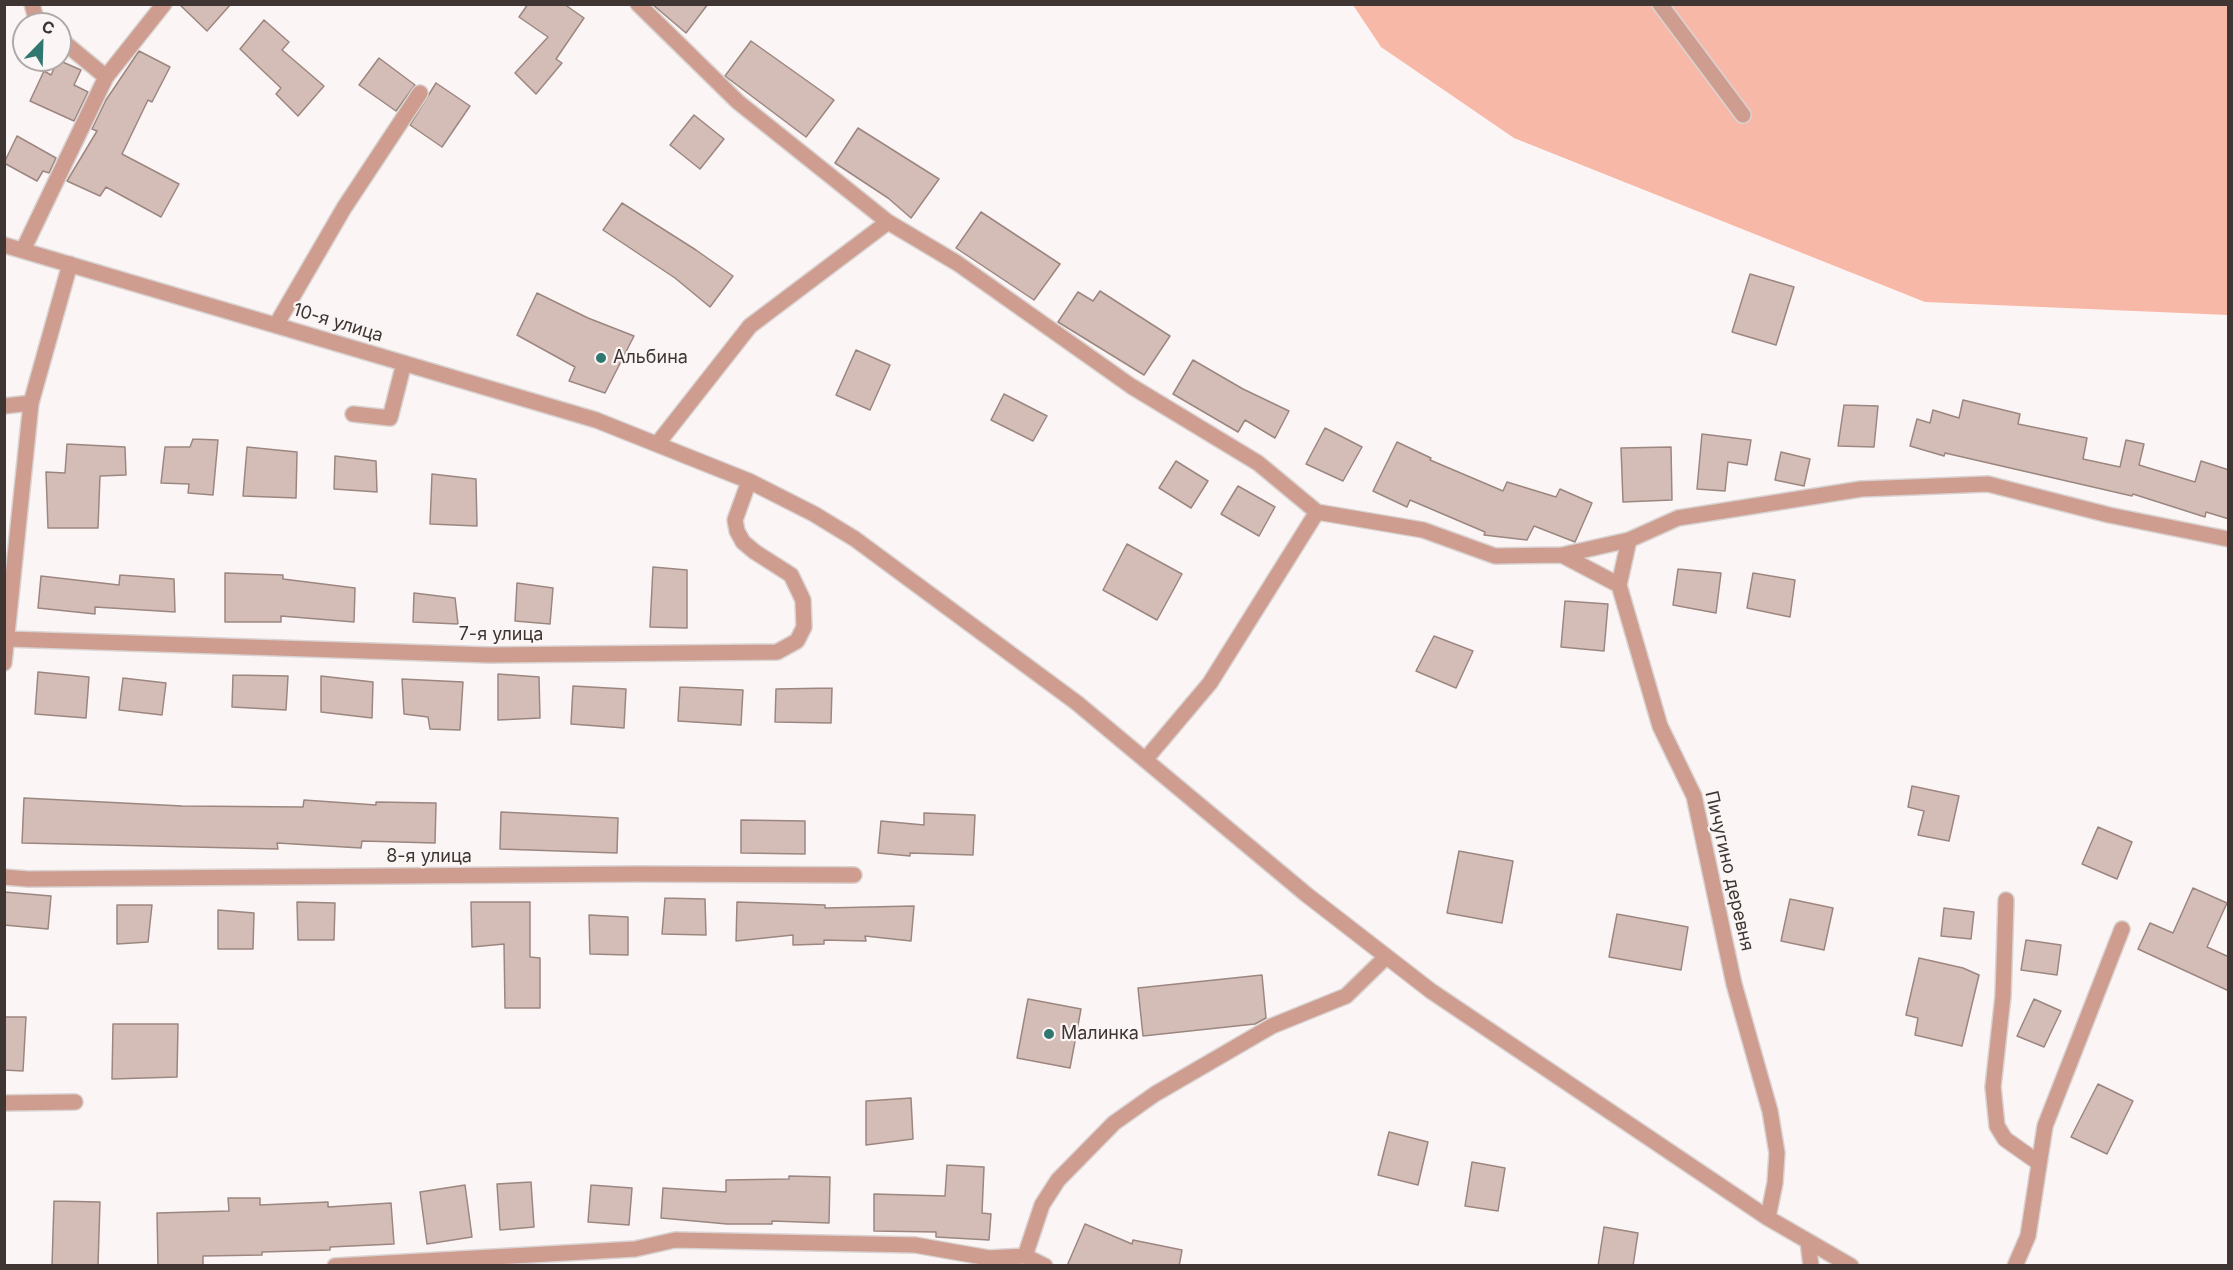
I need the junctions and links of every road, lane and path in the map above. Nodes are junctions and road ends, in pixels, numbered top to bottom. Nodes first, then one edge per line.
1 (164, 4) edge
2 (638, 4) edge
3 (1660, 4) edge
4 (72, 49) edge
5 (106, 77) junction
6 (420, 93) dead end
7 (1743, 115) dead end
8 (888, 222) junction
9 (4, 245) edge
10 (23, 250) junction
11 (70, 264) junction
12 (276, 325) junction
13 (404, 363) junction
14 (31, 403) junction
15 (4, 406) edge
16 (353, 414) dead end
17 (658, 443) junction
18 (749, 481) junction
19 (1317, 512) junction
20 (2229, 539) edge
21 (1629, 540) junction
22 (1562, 555) junction
23 (1619, 585) junction
24 (8, 639) junction
25 (4, 663) edge
26 (1145, 760) junction
27 (854, 875) dead end
28 (4, 877) edge
29 (2006, 900) dead end
30 (2122, 929) dead end
31 (1386, 957) junction
32 (75, 1102) dead end
33 (4, 1103) edge
34 (2039, 1162) junction
35 (1768, 1217) junction
36 (1808, 1242) junction
37 (1025, 1256) junction
38 (335, 1266) edge
39 (1045, 1266) edge
40 (1810, 1266) edge
41 (1851, 1266) edge
42 (2015, 1266) edge

1 - 5 street
2 - 8 street
3 - 7 street
4 - 5 street
5 - 10 street
6 - 12 street
8 - 17 street
8 - 19 street
9 - 10 street, 10-я улица
10 - 11 street, 10-я улица
11 - 12 street, 10-я улица
11 - 14 street
12 - 13 street, 10-я улица
13 - 16 street
13 - 17 street, 10-я улица
14 - 15 street
14 - 24 street
17 - 18 street, 10-я улица
18 - 24 street, 7-я улица
18 - 26 street, 10-я улица
19 - 22 street
19 - 26 street
20 - 21 street
21 - 22 street
21 - 23 street, Пичугино деревня
22 - 23 street
23 - 35 street, Пичугино деревня
24 - 25 street
26 - 31 street, 10-я улица
27 - 28 street, 8-я улица
29 - 34 street
30 - 34 street
31 - 35 street, 10-я улица
31 - 37 street
32 - 33 street
34 - 42 street
35 - 36 street, 10-я улица
36 - 40 street
36 - 41 street, 10-я улица
37 - 38 street
37 - 39 street

